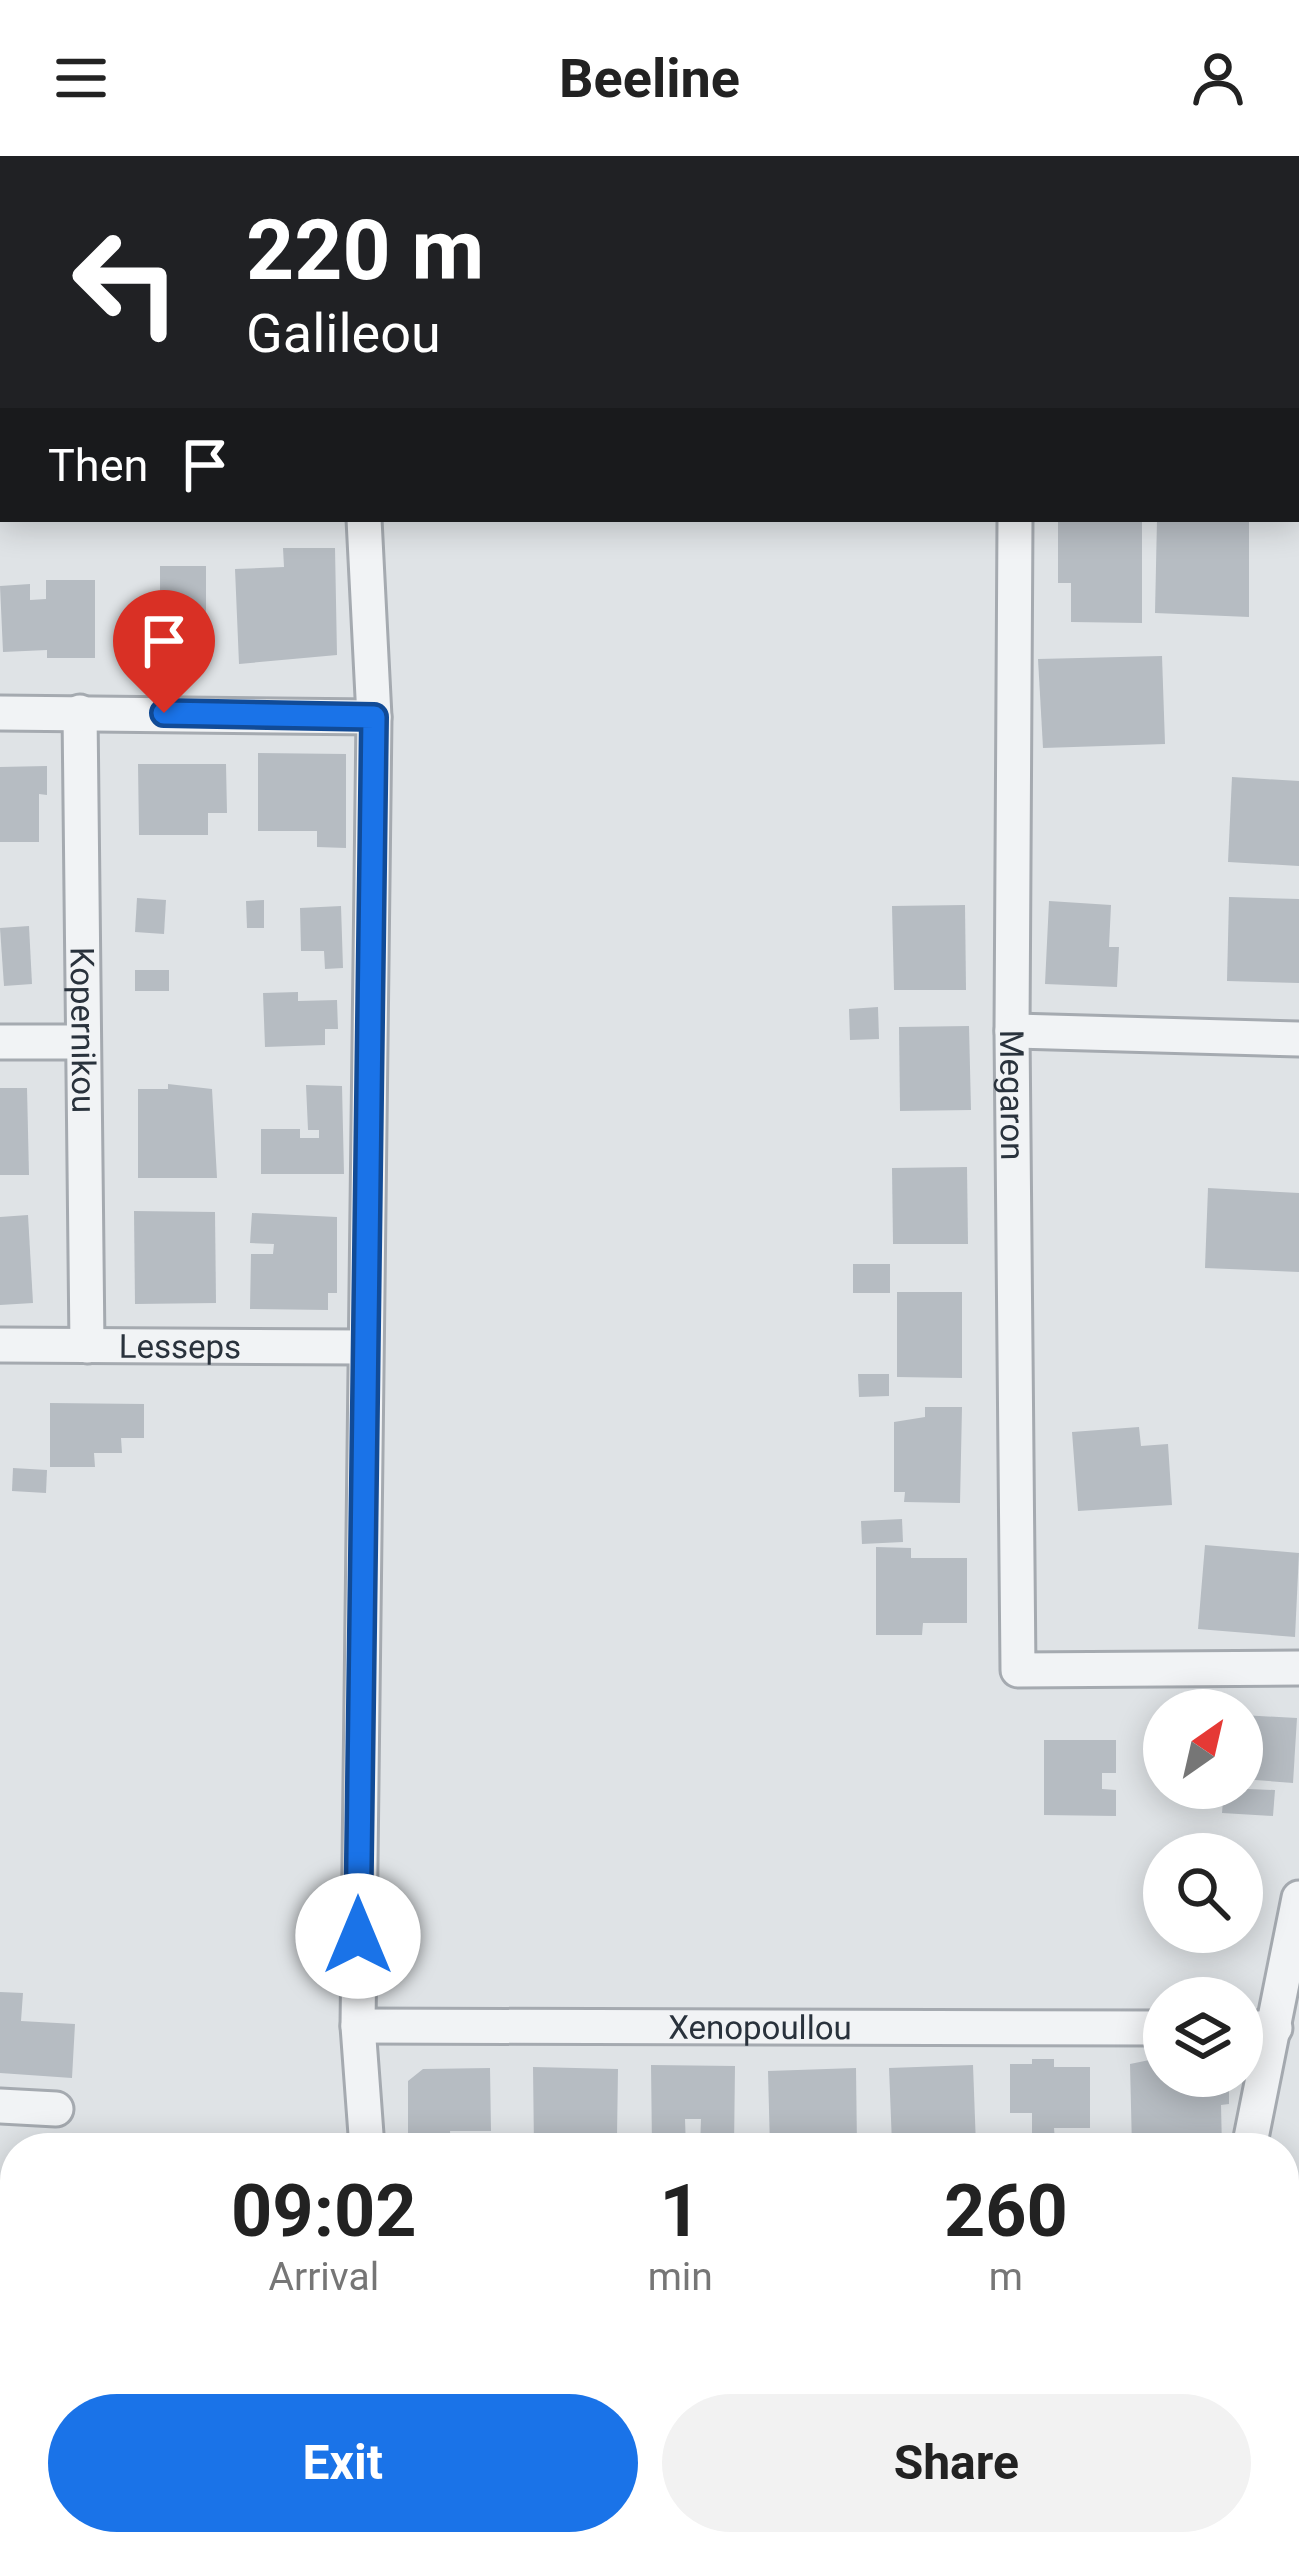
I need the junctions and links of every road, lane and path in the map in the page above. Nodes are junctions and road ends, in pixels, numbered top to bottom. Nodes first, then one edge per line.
1 (364, 522) edge
2 (1015, 522) edge
3 (80, 712) junction
4 (0, 713) edge
5 (374, 717) junction
6 (1012, 1031) junction
7 (1299, 1039) edge
8 (0, 1042) edge
9 (82, 1042) junction
10 (0, 1345) edge
11 (87, 1346) junction
12 (362, 1347) junction
13 (1299, 1668) edge
14 (1299, 1898) edge
15 (1263, 2015) edge
16 (358, 2026) junction
17 (1143, 2028) edge
18 (1253, 2097) edge
19 (0, 2106) edge
20 (56, 2109) dead end
21 (366, 2133) edge
22 (1250, 2133) edge

1 - 5 street
2 - 6 street, Megaron
3 - 4 street
3 - 5 street
3 - 9 street, Kopernikou
5 - 12 street
6 - 7 street
6 - 13 street, Megaron
8 - 9 street
9 - 11 street, Kopernikou
10 - 11 street, Lesseps
11 - 12 street, Lesseps
12 - 16 street
14 - 15 street
16 - 17 street, Xenopoullou
16 - 21 street
18 - 22 street
19 - 20 street

